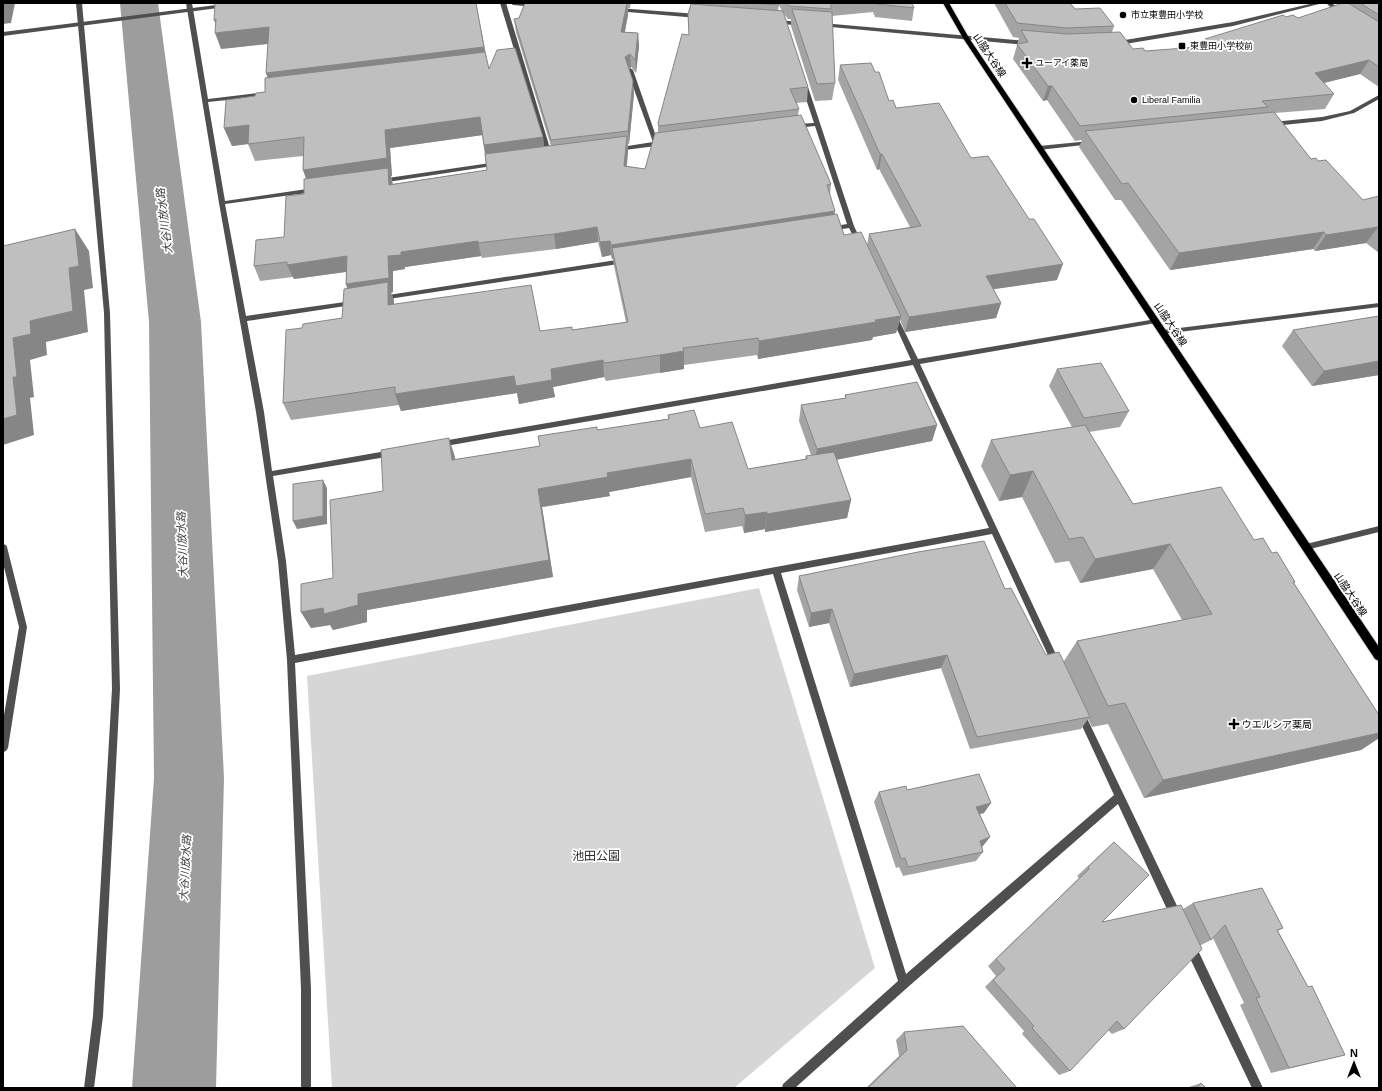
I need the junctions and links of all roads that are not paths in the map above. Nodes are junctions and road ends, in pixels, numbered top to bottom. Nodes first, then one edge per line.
1 (79, 3) edge
2 (503, 3) edge
3 (513, 3) edge
4 (946, 3) edge
5 (1320, 3) edge
6 (1329, 3) edge
7 (234, 5) edge
8 (544, 5) edge
9 (190, 6) edge
10 (614, 10) edge
11 (781, 16) edge
12 (708, 17) edge
13 (1347, 19) edge
14 (770, 21) edge
15 (785, 22) junction
16 (81, 24) junction
17 (809, 24) edge
18 (817, 25) edge
19 (788, 29) edge
20 (3, 34) edge
21 (966, 38) junction
22 (1032, 43) edge
23 (1114, 44) edge
24 (521, 62) junction
25 (513, 63) edge
26 (630, 70) edge
27 (803, 80) edge
28 (277, 92) edge
29 (1379, 97) edge
30 (206, 101) junction
31 (817, 124) junction
32 (1270, 124) edge
33 (786, 128) edge
34 (672, 142) edge
35 (1095, 142) edge
36 (656, 144) junction
37 (1040, 148) junction
38 (610, 149) edge
39 (557, 156) edge
40 (550, 157) junction
41 (542, 158) edge
42 (503, 164) edge
43 (370, 182) edge
44 (323, 189) edge
45 (222, 203) junction
46 (851, 226) junction
47 (820, 231) edge
48 (862, 247) edge
49 (630, 260) edge
50 (378, 299) edge
51 (362, 301) edge
52 (1379, 306) edge
53 (892, 312) edge
54 (244, 319) junction
55 (1156, 321) junction
56 (1163, 332) junction
57 (916, 362) junction
58 (436, 445) edge
59 (396, 452) edge
60 (270, 474) junction
61 (1379, 529) edge
62 (994, 530) junction
63 (3, 547) edge
64 (1306, 547) junction
65 (776, 570) junction
66 (1379, 656) edge
67 (291, 660) junction
68 (1062, 674) edge
69 (1078, 710) edge
70 (3, 748) edge
71 (1119, 797) junction
72 (1180, 925) edge
73 (1187, 939) edge
74 (904, 983) junction
75 (89, 1088) edge
76 (306, 1088) edge
77 (787, 1088) edge
78 (1258, 1088) edge

1 - 16 street
2 - 24 street
3 - 8 street
4 - 21 main road, 山脇大谷線
5 - 23 street
6 - 13 street
7 - 9 street
9 - 16 street
9 - 30 street
10 - 12 street
11 - 15 street
14 - 15 street
15 - 17 street
15 - 19 street
16 - 20 street
16 - 75 street
18 - 21 street
21 - 22 street
21 - 37 main road, 山脇大谷線
24 - 25 street
24 - 40 street
26 - 36 street
27 - 31 street
28 - 30 street
29 - 32 street
30 - 45 street
31 - 33 street
31 - 46 street
34 - 36 street
35 - 37 street
36 - 38 street
37 - 55 main road, 山脇大谷線
39 - 40 street
40 - 41 street
42 - 43 street
44 - 45 street
45 - 54 street
46 - 47 street
46 - 48 street
49 - 50 street
51 - 54 street
52 - 56 street
53 - 57 street
54 - 60 street
55 - 56 main road, 山脇大谷線
55 - 57 street
56 - 64 main road, 山脇大谷線
57 - 58 street
57 - 62 street
59 - 60 street
60 - 67 street
61 - 64 street
62 - 65 street
62 - 68 street
63 - 70 street
64 - 66 main road, 山脇大谷線
65 - 67 street
65 - 74 street
67 - 76 street
69 - 71 street
71 - 72 street
71 - 74 street
73 - 78 street
74 - 77 street

